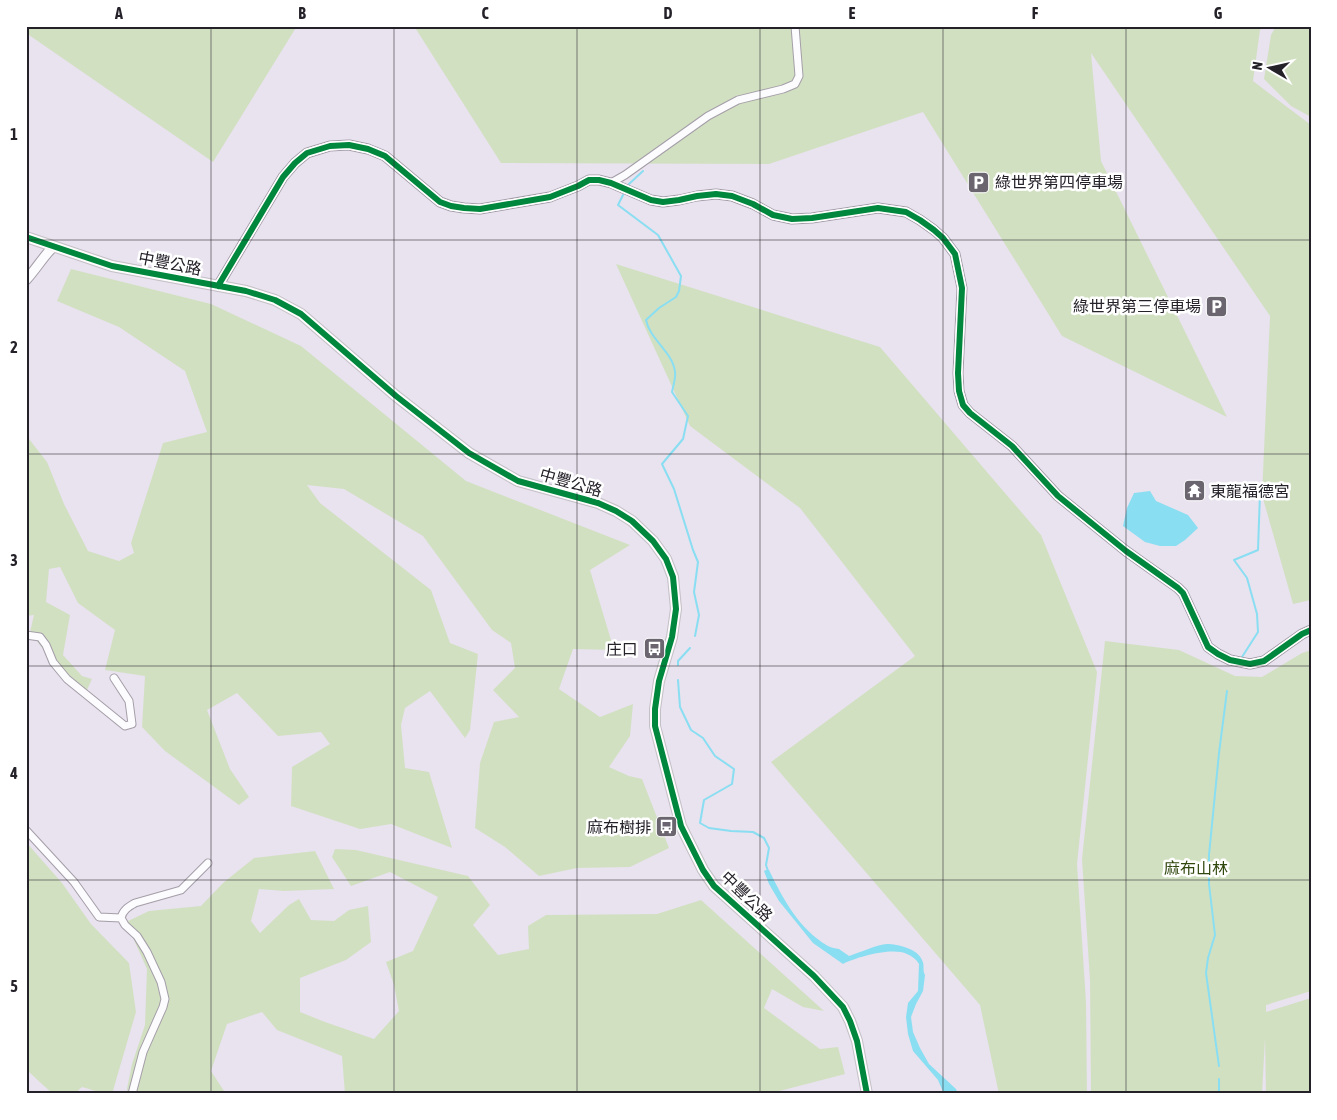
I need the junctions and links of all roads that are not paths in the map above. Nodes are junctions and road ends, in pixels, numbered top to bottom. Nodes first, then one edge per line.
1 (795, 26) edge
2 (610, 183) junction
3 (26, 237) edge
4 (53, 246) junction
5 (26, 280) edge
6 (218, 286) junction
7 (1311, 630) edge
8 (26, 636) edge
9 (114, 678) dead end
10 (26, 830) edge
11 (208, 862) dead end
12 (121, 918) junction
13 (132, 1094) edge
14 (867, 1094) edge

1 - 2 street
2 - 6 street
2 - 7 street
3 - 4 main road, 中豐公路
4 - 5 street
4 - 6 main road, 中豐公路
6 - 14 main road, 中豐公路
8 - 9 street
10 - 12 street
11 - 12 street
12 - 13 street

